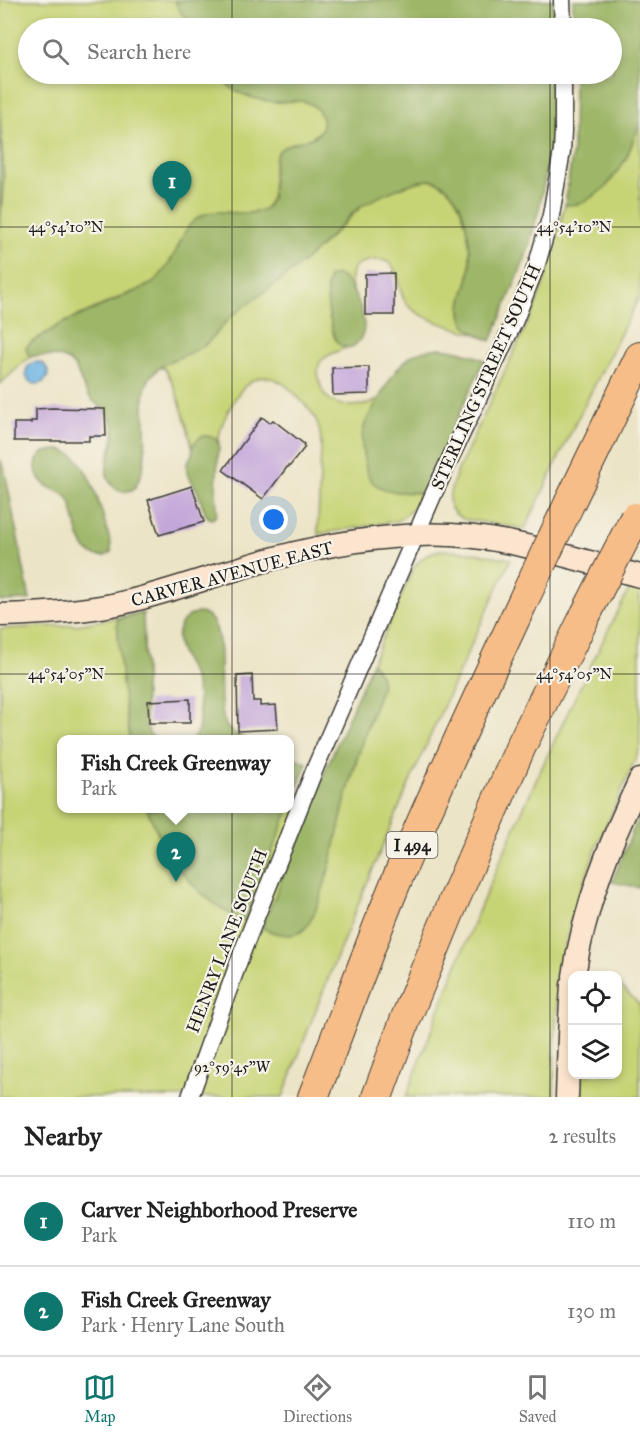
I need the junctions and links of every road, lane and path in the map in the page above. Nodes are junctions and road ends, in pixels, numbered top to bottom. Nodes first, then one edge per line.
1 (562, 0) edge
2 (563, 18) edge
3 (564, 84) edge
4 (640, 357) edge
5 (638, 514) edge
6 (416, 535) junction
7 (640, 576) edge
8 (0, 615) edge
9 (640, 780) edge
10 (575, 971) edge
11 (569, 1025) edge
12 (190, 1097) edge
13 (313, 1097) edge
14 (377, 1097) edge
15 (567, 1097) edge

1 - 2 street
3 - 6 street, STERLING STREET SOUTH
4 - 13 highway, I 494, bridge
5 - 14 highway, bridge
6 - 7 street, CARVER AVENUE EAST
6 - 8 street, CARVER AVENUE EAST
6 - 12 street, HENRY LANE SOUTH
9 - 10 street
11 - 15 street

